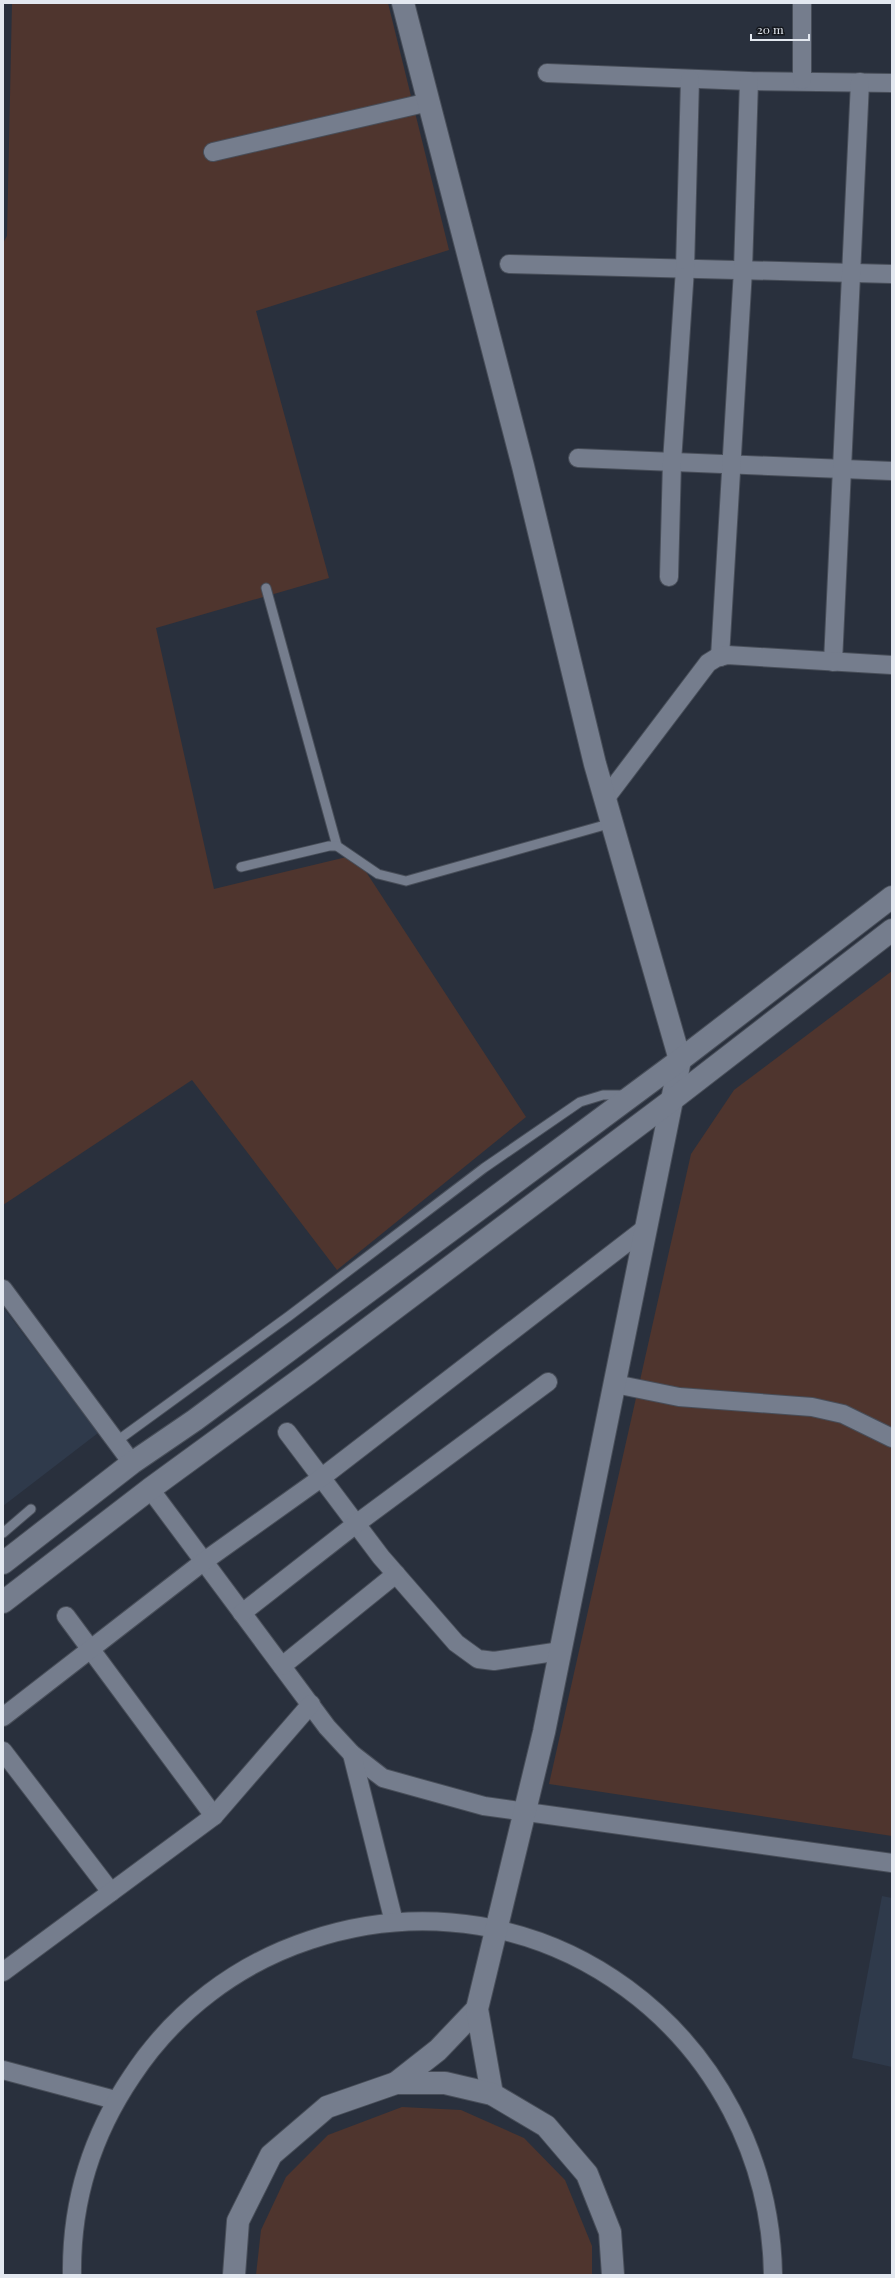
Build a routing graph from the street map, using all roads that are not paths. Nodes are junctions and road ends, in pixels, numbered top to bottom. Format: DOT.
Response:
graph roads {
  1 [pos="404,3"];
  2 [pos="802,3"];
  3 [pos="547,73"];
  4 [pos="690,79"];
  5 [pos="802,80"];
  6 [pos="749,81"];
  7 [pos="860,82"];
  8 [pos="892,83"];
  9 [pos="429,102"];
  10 [pos="214,152"];
  11 [pos="509,264"];
  12 [pos="685,269"];
  13 [pos="743,270"];
  14 [pos="850,273"];
  15 [pos="892,274"];
  16 [pos="578,458"];
  17 [pos="672,462"];
  18 [pos="732,464"];
  19 [pos="841,469"];
  20 [pos="892,471"];
  21 [pos="669,577"];
  22 [pos="266,588"];
  23 [pos="720,657"];
  24 [pos="833,662"];
  25 [pos="892,665"];
  26 [pos="605,799"];
  27 [pos="612,823"];
  28 [pos="337,846"];
  29 [pos="241,867"];
  30 [pos="892,897"];
  31 [pos="892,930"];
  32 [pos="680,1060"];
  33 [pos="634,1095"];
  34 [pos="672,1100"];
  35 [pos="647,1226"];
  36 [pos="3,1289"];
  37 [pos="548,1382"];
  38 [pos="615,1384"];
  39 [pos="287,1432"];
  40 [pos="892,1438"];
  41 [pos="117,1441"];
  42 [pos="132,1463"];
  43 [pos="321,1478"];
  44 [pos="150,1489"];
  45 [pos="31,1509"];
  46 [pos="356,1524"];
  47 [pos="3,1533"];
  48 [pos="203,1562"];
  49 [pos="3,1563"];
  50 [pos="396,1574"];
  51 [pos="3,1602"];
  52 [pos="242,1613"];
  53 [pos="66,1616"];
  54 [pos="90,1648"];
  55 [pos="561,1651"];
  56 [pos="282,1666"];
  57 [pos="311,1704"];
  58 [pos="3,1716"];
  59 [pos="3,1751"];
  60 [pos="352,1754"];
  61 [pos="524,1811"];
  62 [pos="214,1816"];
  63 [pos="892,1863"];
  64 [pos="111,1892"];
  65 [pos="394,1922"];
  66 [pos="496,1929"];
  67 [pos="4,1969"];
  68 [pos="477,2009"];
  69 [pos="3,2070"];
  70 [pos="396,2083"];
  71 [pos="492,2094"];
  72 [pos="115,2100"];
  73 [pos="72,2275"];
  74 [pos="234,2275"];
  75 [pos="613,2275"];
  76 [pos="773,2275"];
  1 -- 9 [label="main road"];
  2 -- 5 [label="street"];
  3 -- 4 [label="street"];
  4 -- 6 [label="street"];
  4 -- 12 [label="street"];
  5 -- 6 [label="street"];
  5 -- 7 [label="street"];
  6 -- 13 [label="street"];
  7 -- 8 [label="street"];
  7 -- 14 [label="street"];
  9 -- 10 [label="street"];
  9 -- 26 [label="main road"];
  11 -- 12 [label="street"];
  12 -- 13 [label="street"];
  12 -- 17 [label="street"];
  13 -- 14 [label="street"];
  13 -- 18 [label="street"];
  14 -- 15 [label="street"];
  14 -- 19 [label="street"];
  16 -- 17 [label="street"];
  17 -- 18 [label="street"];
  17 -- 21 [label="street"];
  18 -- 19 [label="street"];
  18 -- 23 [label="street"];
  19 -- 20 [label="street"];
  19 -- 24 [label="street"];
  22 -- 28 [label="lane"];
  23 -- 24 [label="street"];
  23 -- 26 [label="street"];
  24 -- 25 [label="street"];
  26 -- 27 [label="main road"];
  27 -- 28 [label="lane"];
  27 -- 32 [label="main road"];
  28 -- 29 [label="lane"];
  30 -- 32 [label="main road"];
  31 -- 34 [label="main road"];
  32 -- 33 [label="main road"];
  32 -- 34 [label="main road"];
  33 -- 41 [label="lane"];
  33 -- 42 [label="main road"];
  34 -- 35 [label="main road"];
  34 -- 44 [label="main road"];
  35 -- 38 [label="main road"];
  35 -- 43 [label="street"];
  36 -- 41 [label="street"];
  37 -- 46 [label="street"];
  38 -- 40 [label="street"];
  38 -- 55 [label="main road"];
  39 -- 43 [label="street"];
  41 -- 42 [label="street"];
  42 -- 49 [label="main road"];
  43 -- 46 [label="street"];
  43 -- 48 [label="street"];
  44 -- 48 [label="street"];
  44 -- 51 [label="main road"];
  45 -- 47 [label="lane"];
  46 -- 50 [label="street"];
  46 -- 52 [label="street"];
  48 -- 52 [label="street"];
  48 -- 54 [label="street"];
  50 -- 55 [label="street"];
  50 -- 56 [label="street"];
  52 -- 56 [label="street"];
  53 -- 54 [label="street"];
  54 -- 58 [label="street"];
  54 -- 62 [label="street"];
  55 -- 61 [label="main road"];
  56 -- 57 [label="street"];
  57 -- 60 [label="street"];
  57 -- 62 [label="street"];
  59 -- 64 [label="street"];
  60 -- 61 [label="street"];
  60 -- 65 [label="street"];
  61 -- 63 [label="street"];
  61 -- 66 [label="main road"];
  62 -- 64 [label="street"];
  64 -- 67 [label="street"];
  65 -- 66 [label="street"];
  65 -- 72 [label="street"];
  66 -- 68 [label="main road"];
  66 -- 76 [label="street"];
  68 -- 70 [label="main road"];
  68 -- 71 [label="main road"];
  69 -- 72 [label="street"];
  70 -- 71 [label="main road"];
  70 -- 74 [label="main road"];
  71 -- 75 [label="main road"];
  72 -- 73 [label="street"];
}
